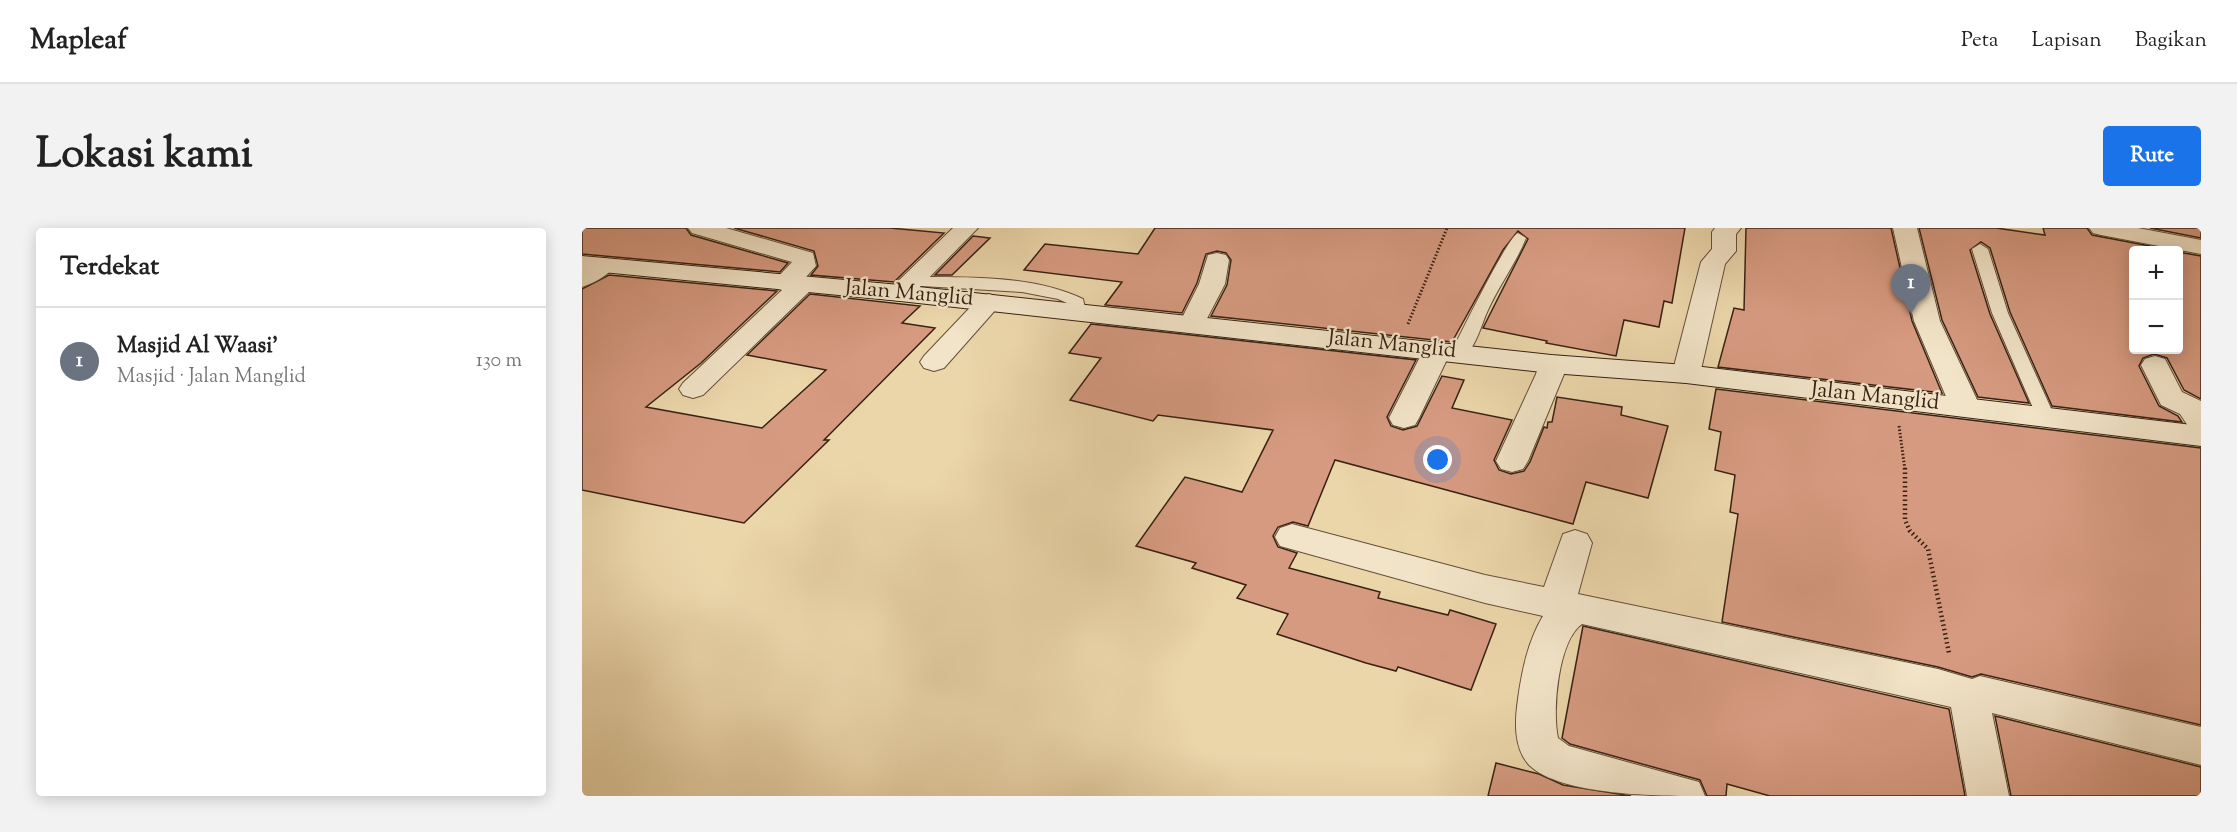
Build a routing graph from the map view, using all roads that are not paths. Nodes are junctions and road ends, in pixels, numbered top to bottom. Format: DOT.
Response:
graph roads {
  1 [pos="700,228"];
  2 [pos="966,228"];
  3 [pos="1729,228"];
  4 [pos="1905,228"];
  5 [pos="2101,228"];
  6 [pos="1518,238"];
  7 [pos="2201,247"];
  8 [pos="1696,249"];
  9 [pos="1980,249"];
  10 [pos="1217,260"];
  11 [pos="590,269"];
  12 [pos="794,284"];
  13 [pos="905,287"];
  14 [pos="989,302"];
  15 [pos="1078,312"];
  16 [pos="1192,324"];
  17 [pos="1448,352"];
  18 [pos="934,362"];
  19 [pos="1551,364"];
  20 [pos="2156,365"];
  21 [pos="1676,373"];
  22 [pos="693,389"];
  23 [pos="1965,406"];
  24 [pos="2045,415"];
  25 [pos="1404,418"];
  26 [pos="2201,422"];
  27 [pos="2201,436"];
  28 [pos="1512,461"];
  29 [pos="1292,537"];
  30 [pos="1575,543"];
  31 [pos="1568,605"];
  32 [pos="1972,696"];
  33 [pos="2201,746"];
  34 [pos="1684,796"];
  35 [pos="1988,796"];
  1 -- 12 [label="street"];
  2 -- 13 [label="street"];
  3 -- 21 [label="street"];
  4 -- 23 [label="street"];
  5 -- 7 [label="street"];
  6 -- 17 [label="lane"];
  8 -- 21 [label="street"];
  9 -- 24 [label="lane"];
  10 -- 16 [label="street"];
  11 -- 12 [label="street, Jalan Manglid"];
  12 -- 13 [label="street, Jalan Manglid"];
  12 -- 22 [label="street"];
  13 -- 14 [label="street, Jalan Manglid"];
  13 -- 15 [label="lane"];
  14 -- 15 [label="street, Jalan Manglid"];
  14 -- 18 [label="street"];
  15 -- 16 [label="street, Jalan Manglid"];
  16 -- 17 [label="street, Jalan Manglid"];
  17 -- 19 [label="street, Jalan Manglid"];
  17 -- 25 [label="street"];
  19 -- 21 [label="street, Jalan Manglid"];
  19 -- 28 [label="street"];
  20 -- 26 [label="street"];
  21 -- 23 [label="street, Jalan Manglid"];
  23 -- 24 [label="street, Jalan Manglid"];
  24 -- 27 [label="street, Jalan Manglid"];
  29 -- 31 [label="street"];
  30 -- 31 [label="street"];
  31 -- 32 [label="street"];
  31 -- 34 [label="street"];
  32 -- 33 [label="street"];
  32 -- 35 [label="street"];
}
